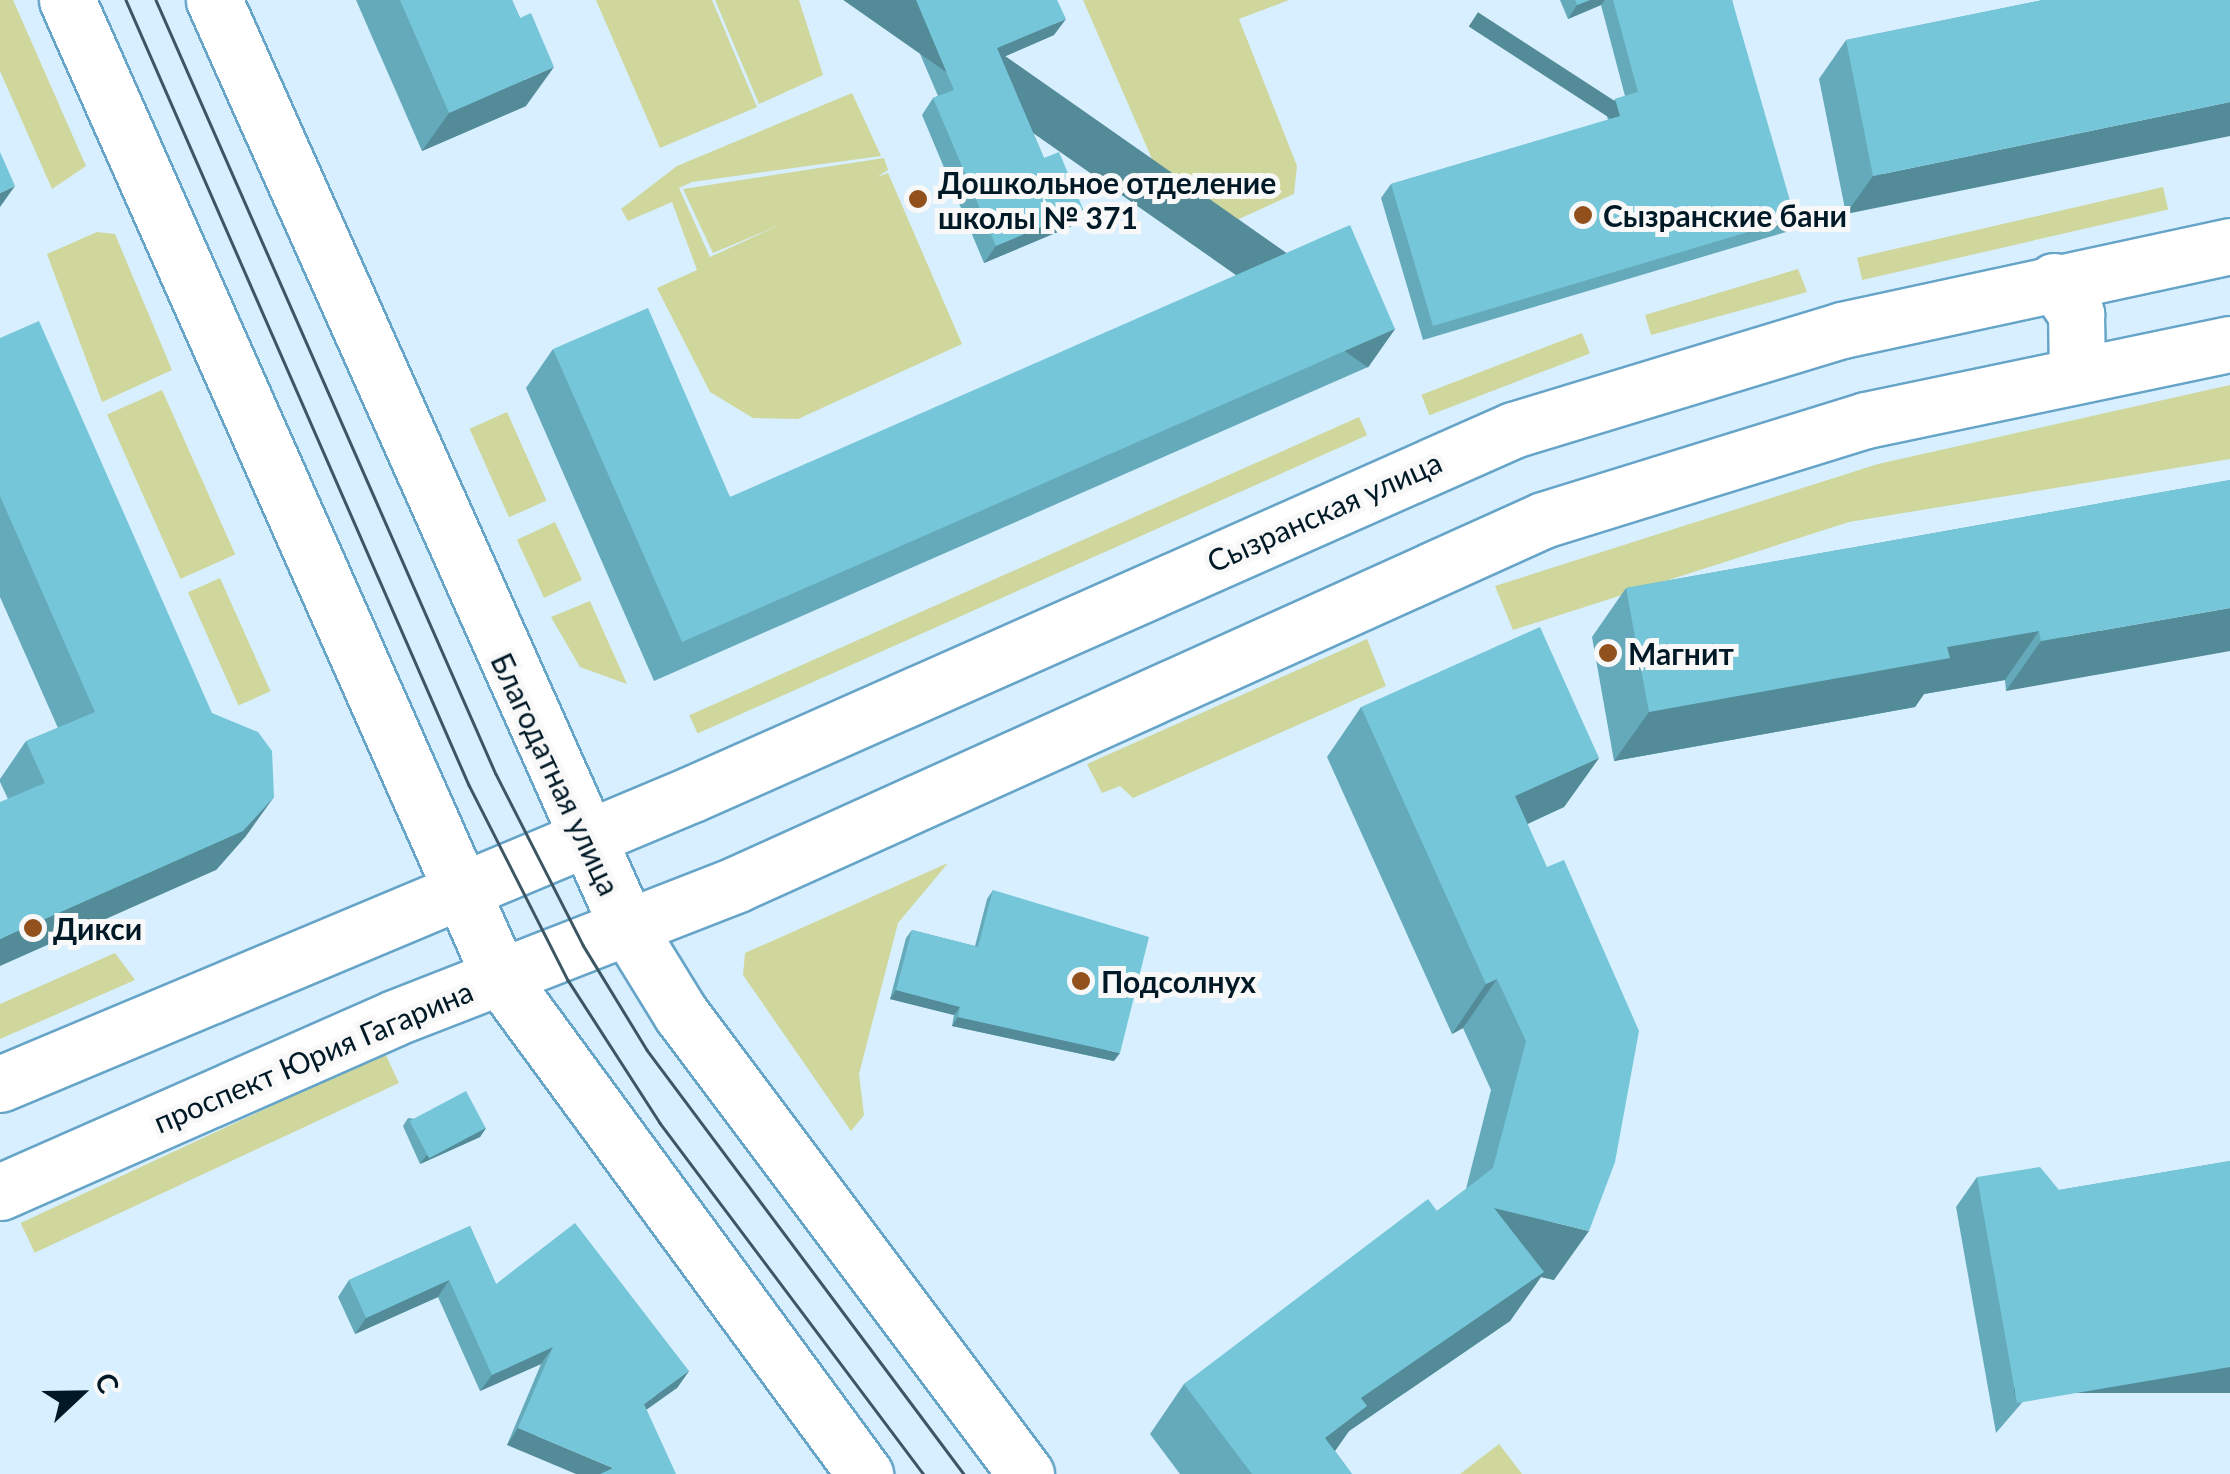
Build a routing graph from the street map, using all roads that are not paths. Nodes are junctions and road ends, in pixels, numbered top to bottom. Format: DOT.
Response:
graph roads {
  1 [pos="67,0"];
  2 [pos="214,0"];
  3 [pos="2230,246"];
  4 [pos="2054,281"];
  5 [pos="2230,344"];
  6 [pos="2077,374"];
  7 [pos="580,836"];
  8 [pos="456,887"];
  9 [pos="628,928"];
  10 [pos="500,977"];
  11 [pos="0,1084"];
  12 [pos="0,1192"];
  13 [pos="864,1474"];
  14 [pos="1026,1474"];
  1 -- 8 [label="main road"];
  2 -- 7 [label="main road, Благодатная улица"];
  3 -- 4 [label="main road, Сызранская улица"];
  4 -- 6 [label="main road"];
  4 -- 7 [label="main road, Сызранская улица"];
  5 -- 6 [label="main road"];
  6 -- 9 [label="main road"];
  7 -- 8 [label="main road, Сызранская улица"];
  7 -- 9 [label="main road, Благодатная улица"];
  8 -- 10 [label="main road"];
  8 -- 11 [label="main road"];
  9 -- 10 [label="main road, проспект Юрия Гагарина"];
  9 -- 14 [label="main road, Благодатная улица"];
  10 -- 12 [label="main road, проспект Юрия Гагарина"];
  10 -- 13 [label="main road"];
}
